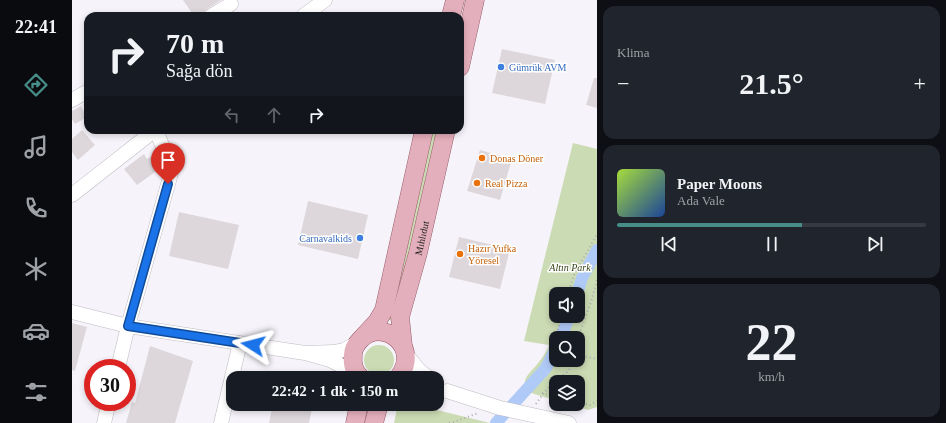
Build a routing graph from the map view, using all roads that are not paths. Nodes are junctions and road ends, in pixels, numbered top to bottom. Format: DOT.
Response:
graph roads {
  1 [pos="325,0"];
  2 [pos="455,0"];
  3 [pos="475,0"];
  4 [pos="230,4"];
  5 [pos="217,12"];
  6 [pos="308,12"];
  7 [pos="452,12"];
  8 [pos="464,49"];
  9 [pos="84,93"];
  10 [pos="72,100"];
  11 [pos="150,134"];
  12 [pos="157,134"];
  13 [pos="423,134"];
  14 [pos="445,134"];
  15 [pos="72,195"];
  16 [pos="72,312"];
  17 [pos="128,326"];
  18 [pos="360,340"];
  19 [pos="240,343"];
  20 [pos="405,350"];
  21 [pos="305,353"];
  22 [pos="120,359"];
  23 [pos="350,371"];
  24 [pos="356,371"];
  25 [pos="402,371"];
  26 [pos="420,371"];
  27 [pos="444,388"];
  28 [pos="107,411"];
  29 [pos="358,411"];
  30 [pos="377,411"];
  31 [pos="104,423"];
  32 [pos="221,423"];
  33 [pos="355,423"];
  34 [pos="374,423"];
  35 [pos="569,423"];
  1 -- 6 [label="street"];
  2 -- 7 [label="main road"];
  3 -- 8 [label="main road"];
  4 -- 5 [label="street"];
  9 -- 10 [label="street"];
  11 -- 15 [label="street"];
  12 -- 17 [label="street"];
  13 -- 18 [label="main road, Mıhlıdut"];
  14 -- 20 [label="main road, Mıhlıdut"];
  16 -- 17 [label="street"];
  17 -- 19 [label="street"];
  17 -- 22 [label="street"];
  18 -- 20 [label="main road"];
  18 -- 21 [label="street"];
  18 -- 24 [label="main road"];
  19 -- 21 [label="street"];
  19 -- 32 [label="street"];
  20 -- 25 [label="main road, Mıhlıdut"];
  20 -- 26 [label="street"];
  21 -- 23 [label="street"];
  27 -- 35 [label="street"];
  28 -- 31 [label="street"];
  29 -- 33 [label="main road"];
  30 -- 34 [label="main road"];
}
